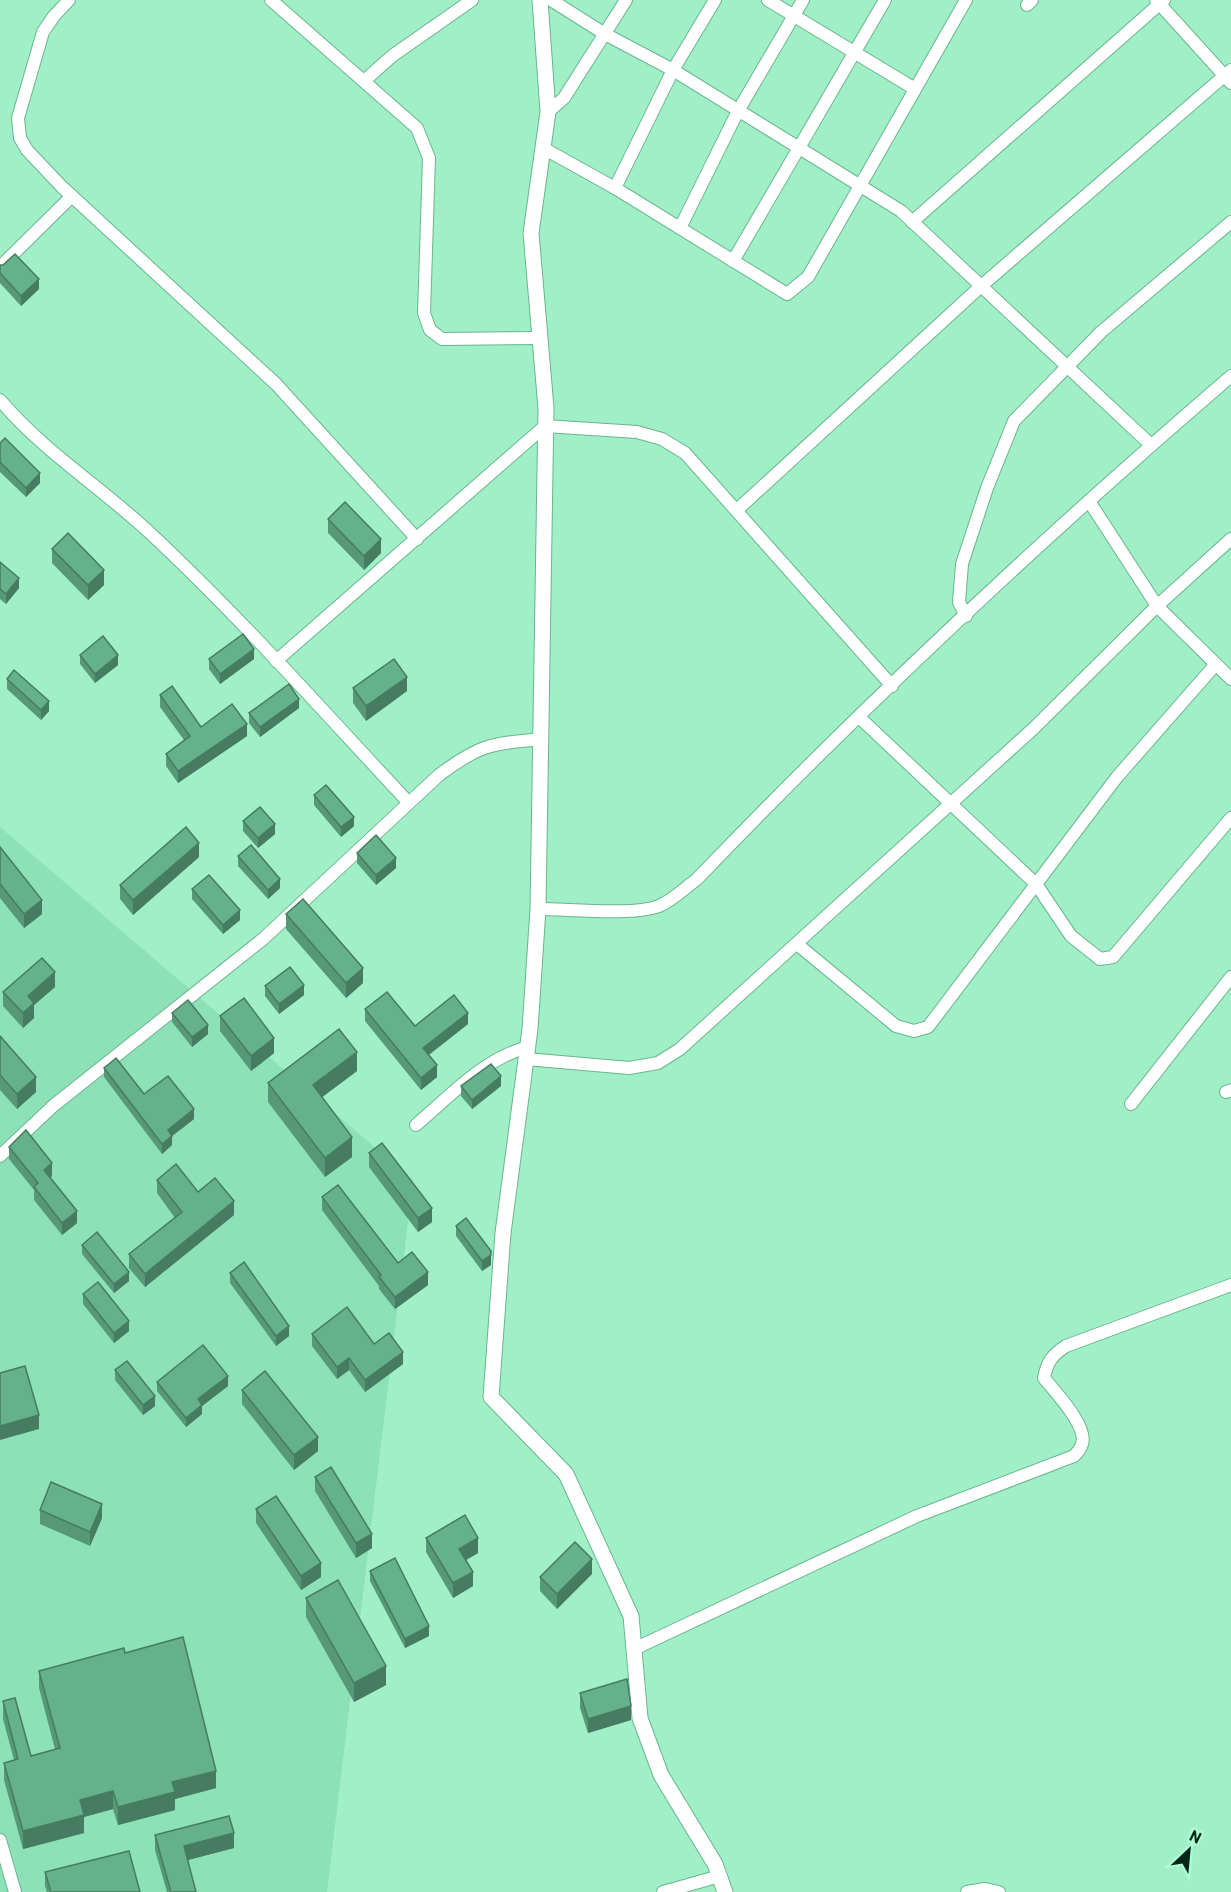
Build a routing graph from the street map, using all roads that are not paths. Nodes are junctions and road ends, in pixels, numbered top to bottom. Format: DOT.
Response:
graph roads {
  1 [pos="69,0"];
  2 [pos="271,0"];
  3 [pos="472,0"];
  4 [pos="540,0"];
  5 [pos="551,0"];
  6 [pos="626,0"];
  7 [pos="715,0"];
  8 [pos="768,0"];
  9 [pos="803,0"];
  10 [pos="885,0"];
  11 [pos="966,0"];
  12 [pos="1159,1"];
  13 [pos="794,16"];
  14 [pos="605,34"];
  15 [pos="854,52"];
  16 [pos="673,70"];
  17 [pos="1229,76"];
  18 [pos="364,81"];
  19 [pos="915,89"];
  20 [pos="738,111"];
  21 [pos="548,112"];
  22 [pos="543,148"];
  23 [pos="799,148"];
  24 [pos="860,186"];
  25 [pos="615,188"];
  26 [pos="72,196"];
  27 [pos="912,222"];
  28 [pos="1231,222"];
  29 [pos="680,228"];
  30 [pos="733,261"];
  31 [pos="0,267"];
  32 [pos="980,287"];
  33 [pos="540,338"];
  34 [pos="1067,367"];
  35 [pos="1231,376"];
  36 [pos="0,400"];
  37 [pos="545,426"];
  38 [pos="1151,445"];
  39 [pos="1089,501"];
  40 [pos="737,510"];
  41 [pos="417,538"];
  42 [pos="1231,540"];
  43 [pos="1157,606"];
  44 [pos="966,616"];
  45 [pos="276,661"];
  46 [pos="1216,664"];
  47 [pos="1231,679"];
  48 [pos="892,686"];
  49 [pos="860,718"];
  50 [pos="541,739"];
  51 [pos="409,803"];
  52 [pos="952,803"];
  53 [pos="1231,818"];
  54 [pos="1036,884"];
  55 [pos="538,909"];
  56 [pos="797,944"];
  57 [pos="1231,977"];
  58 [pos="527,1053"];
  59 [pos="1131,1104"];
  60 [pos="416,1125"];
  61 [pos="0,1156"];
  62 [pos="1231,1285"];
  63 [pos="634,1649"];
  64 [pos="0,1840"];
  65 [pos="720,1876"];
  66 [pos="15,1892"];
  67 [pos="663,1892"];
  68 [pos="725,1892"];
  69 [pos="968,1892"];
  70 [pos="999,1892"];
  1 -- 26 [label="street"];
  2 -- 18 [label="street"];
  3 -- 18 [label="street"];
  4 -- 21 [label="street"];
  5 -- 14 [label="street"];
  6 -- 14 [label="street"];
  7 -- 16 [label="street"];
  8 -- 13 [label="street"];
  9 -- 13 [label="street"];
  10 -- 15 [label="street"];
  11 -- 19 [label="street"];
  12 -- 17 [label="street"];
  12 -- 27 [label="street"];
  13 -- 15 [label="street"];
  13 -- 20 [label="street"];
  14 -- 16 [label="street"];
  14 -- 21 [label="street"];
  15 -- 19 [label="street"];
  15 -- 23 [label="street"];
  16 -- 20 [label="street"];
  16 -- 25 [label="street"];
  17 -- 32 [label="street"];
  18 -- 33 [label="street"];
  19 -- 24 [label="street"];
  20 -- 23 [label="street"];
  20 -- 29 [label="street"];
  21 -- 22 [label="street"];
  22 -- 25 [label="street"];
  22 -- 33 [label="street"];
  23 -- 24 [label="street"];
  23 -- 30 [label="street"];
  24 -- 27 [label="street"];
  24 -- 30 [label="street"];
  25 -- 29 [label="street"];
  26 -- 31 [label="street"];
  26 -- 41 [label="street"];
  27 -- 32 [label="street"];
  28 -- 34 [label="street"];
  29 -- 30 [label="street"];
  32 -- 34 [label="street"];
  32 -- 40 [label="street"];
  33 -- 37 [label="street"];
  34 -- 38 [label="street"];
  34 -- 44 [label="street"];
  35 -- 38 [label="street"];
  36 -- 45 [label="street"];
  37 -- 40 [label="street"];
  37 -- 41 [label="street"];
  37 -- 50 [label="street"];
  38 -- 39 [label="street"];
  39 -- 43 [label="street"];
  39 -- 44 [label="street"];
  40 -- 48 [label="street"];
  41 -- 45 [label="street"];
  42 -- 43 [label="street"];
  43 -- 46 [label="street"];
  43 -- 52 [label="street"];
  44 -- 48 [label="street"];
  45 -- 51 [label="street"];
  46 -- 47 [label="street"];
  46 -- 54 [label="street"];
  48 -- 49 [label="street"];
  49 -- 52 [label="street"];
  49 -- 55 [label="street"];
  50 -- 51 [label="street"];
  50 -- 55 [label="street"];
  51 -- 61 [label="street"];
  52 -- 54 [label="street"];
  52 -- 56 [label="street"];
  53 -- 54 [label="street"];
  54 -- 56 [label="street"];
  55 -- 58 [label="street"];
  56 -- 58 [label="street"];
  57 -- 59 [label="street"];
  58 -- 60 [label="street"];
  58 -- 63 [label="street"];
  62 -- 63 [label="street"];
  63 -- 65 [label="street"];
  64 -- 66 [label="street"];
  65 -- 67 [label="street"];
  65 -- 68 [label="street"];
  69 -- 70 [label="street"];
}
